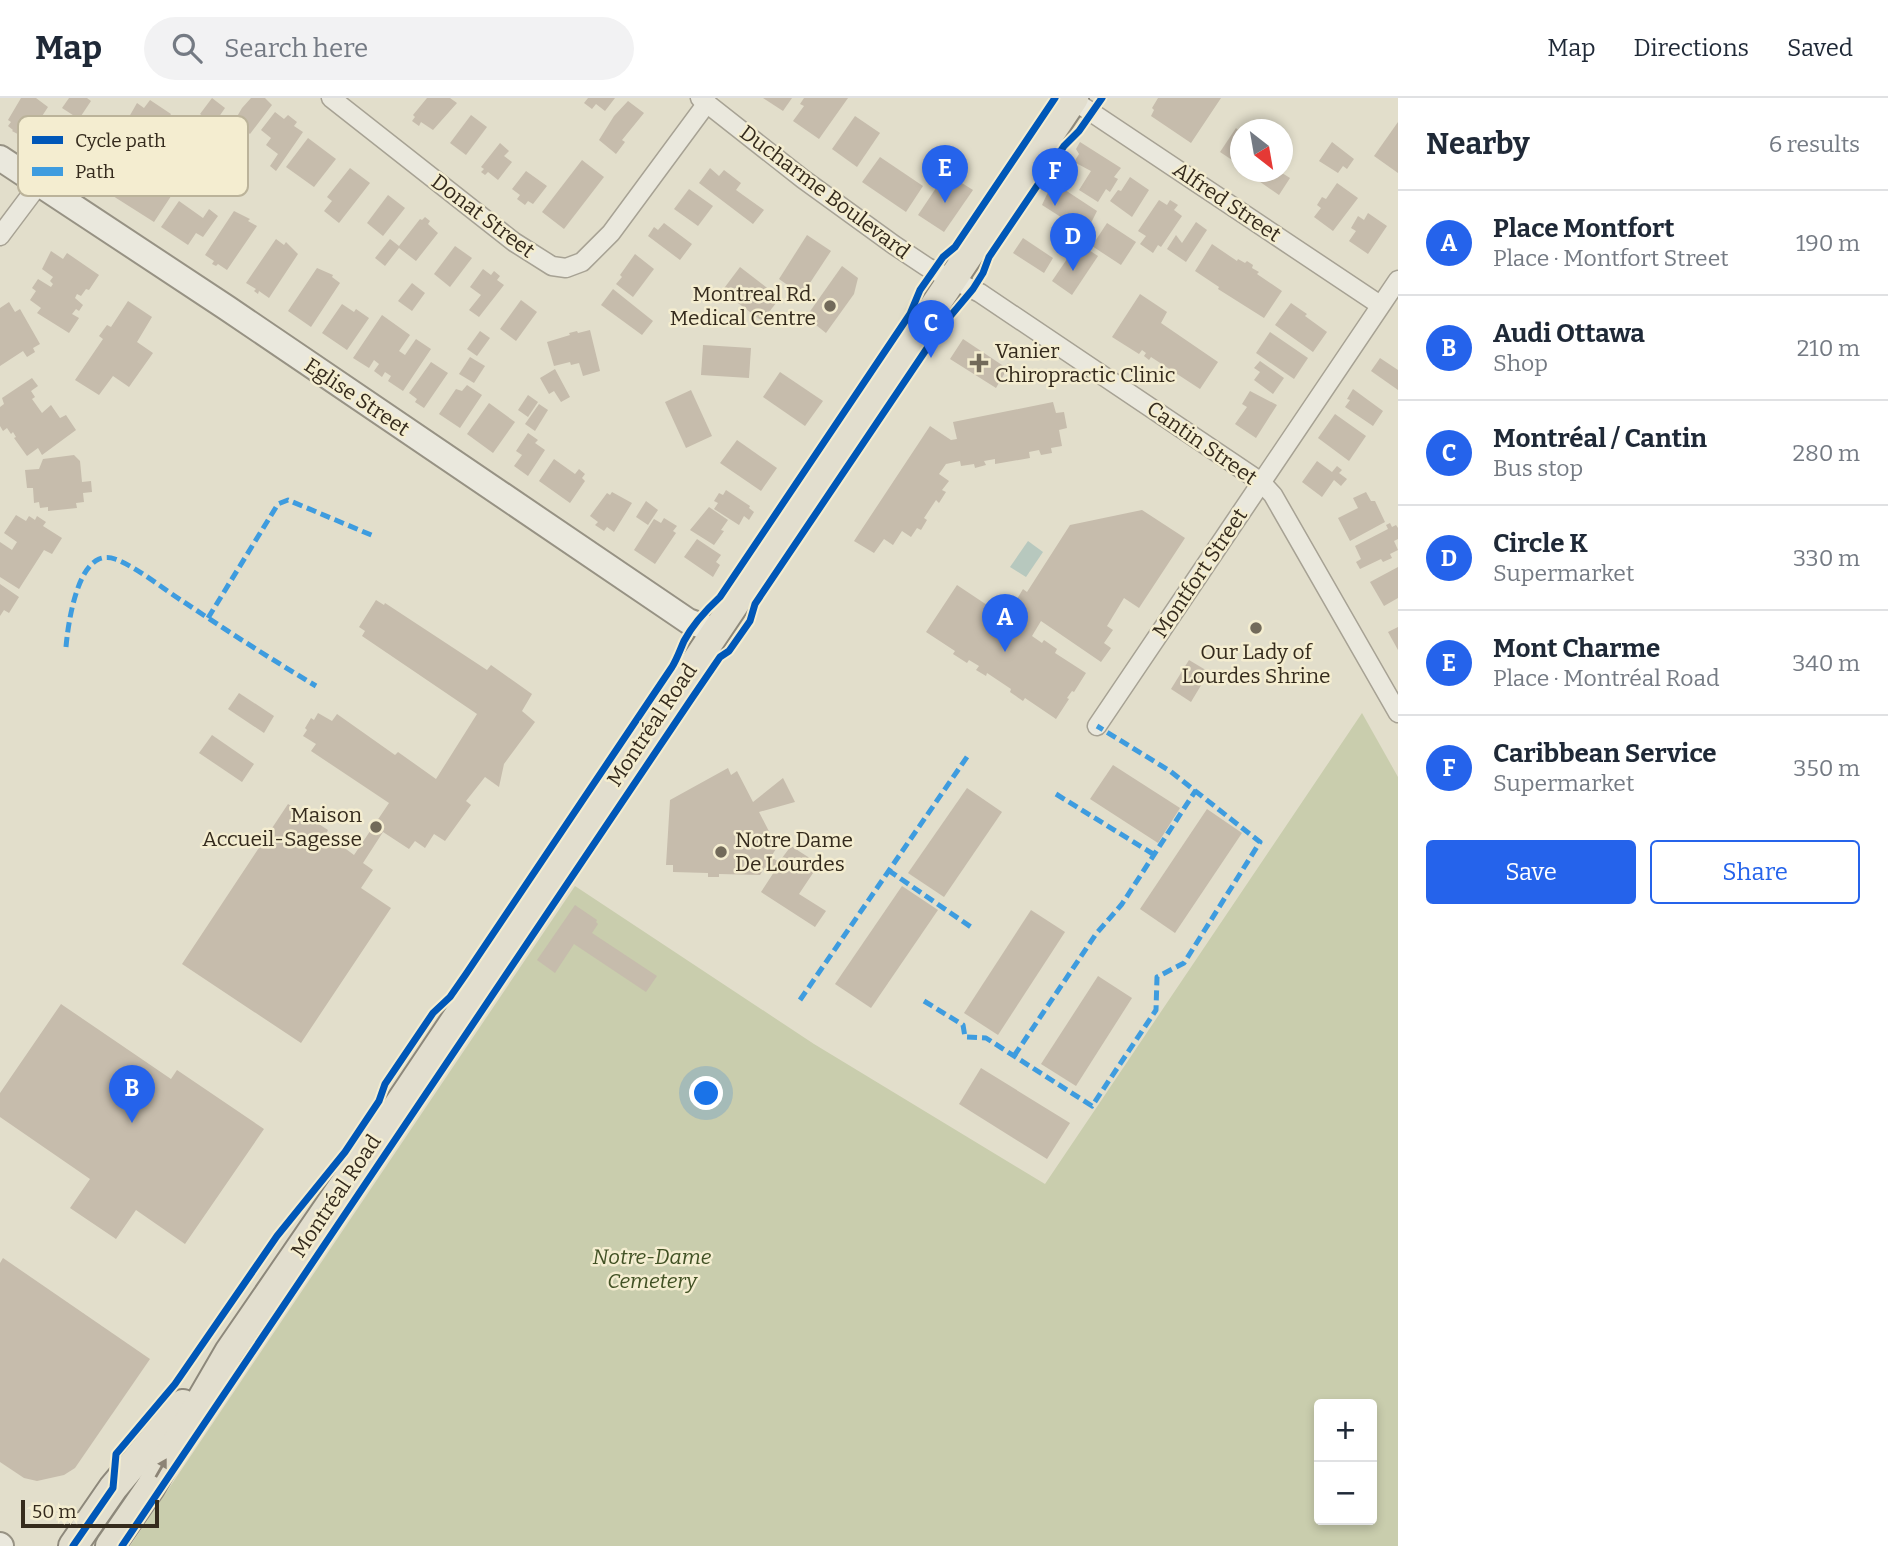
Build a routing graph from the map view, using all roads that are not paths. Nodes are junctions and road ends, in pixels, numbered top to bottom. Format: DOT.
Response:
graph roads {
  1 [pos="331,98"];
  2 [pos="1073,99"];
  3 [pos="703,101"];
  4 [pos="0,158"];
  5 [pos="18,170"];
  6 [pos="30,196"];
  7 [pos="57,196"];
  8 [pos="0,236"];
  9 [pos="954,280"];
  10 [pos="1398,280"];
  11 [pos="1380,305"];
  12 [pos="1261,482"];
  13 [pos="716,631"];
  14 [pos="1398,713"];
  15 [pos="1097,726"];
  16 [pos="229,1352"];
  17 [pos="73,1546"];
  18 [pos="110,1546"];
  1 -- 3 [label="street, Donat Street"];
  2 -- 9 [label="main road, Montréal Road"];
  2 -- 11 [label="street, Alfred Street"];
  3 -- 9 [label="street, Ducharme Boulevard"];
  4 -- 5 [label="street, Eglise Street"];
  6 -- 8 [label="street"];
  7 -- 13 [label="street, Eglise Street"];
  9 -- 12 [label="street, Cantin Street"];
  9 -- 13 [label="main road, Montréal Road"];
  10 -- 11 [label="street, Montfort Street"];
  11 -- 12 [label="street, Montfort Street"];
  12 -- 14 [label="street, Cantin Street"];
  12 -- 15 [label="street, Montfort Street"];
  13 -- 16 [label="main road, Montréal Road"];
  16 -- 17 [label="main road, Montréal Road"];
  18 -- 16 [label="main road, Montréal Road, one-way"];
}
